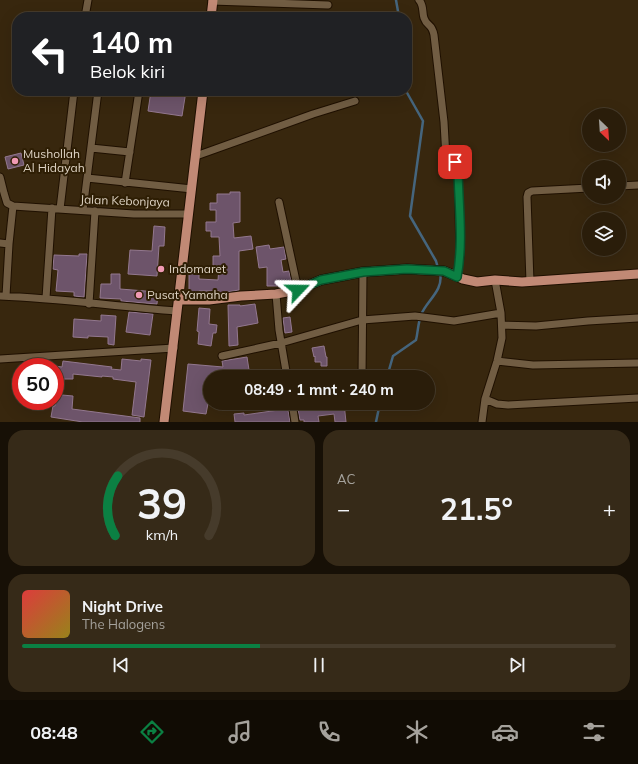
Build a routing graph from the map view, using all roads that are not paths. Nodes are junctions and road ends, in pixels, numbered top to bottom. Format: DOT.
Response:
graph roads {
  1 [pos="88,0"];
  2 [pos="419,0"];
  3 [pos="212,1"];
  4 [pos="328,4"];
  5 [pos="86,12"];
  6 [pos="211,12"];
  7 [pos="73,96"];
  8 [pos="97,96"];
  9 [pos="138,96"];
  10 [pos="202,96"];
  11 [pos="355,101"];
  12 [pos="91,148"];
  13 [pos="130,152"];
  14 [pos="196,156"];
  15 [pos="0,177"];
  16 [pos="87,178"];
  17 [pos="125,183"];
  18 [pos="638,185"];
  19 [pos="626,186"];
  20 [pos="582,188"];
  21 [pos="192,189"];
  22 [pos="280,202"];
  23 [pos="7,204"];
  24 [pos="52,208"];
  25 [pos="60,209"];
  26 [pos="83,210"];
  27 [pos="95,211"];
  28 [pos="189,214"];
  29 [pos="0,243"];
  30 [pos="9,244"];
  31 [pos="363,272"];
  32 [pos="638,274"];
  33 [pos="457,277"];
  34 [pos="495,280"];
  35 [pos="530,282"];
  36 [pos="298,290"];
  37 [pos="276,294"];
  38 [pos="3,296"];
  39 [pos="46,298"];
  40 [pos="179,300"];
  41 [pos="89,304"];
  42 [pos="177,311"];
  43 [pos="501,314"];
  44 [pos="638,318"];
  45 [pos="362,320"];
  46 [pos="503,324"];
  47 [pos="281,344"];
  48 [pos="174,348"];
  49 [pos="222,356"];
  50 [pos="0,359"];
  51 [pos="497,361"];
  52 [pos="638,363"];
  53 [pos="286,370"];
  54 [pos="362,370"];
  55 [pos="638,398"];
  56 [pos="484,399"];
  57 [pos="293,410"];
  58 [pos="164,422"];
  59 [pos="295,422"];
  60 [pos="482,422"];
  1 -- 5 [label="street"];
  2 -- 33 [label="street"];
  3 -- 4 [label="street"];
  3 -- 6 [label="main road"];
  7 -- 25 [label="street"];
  8 -- 12 [label="street"];
  9 -- 13 [label="street"];
  10 -- 14 [label="main road"];
  11 -- 14 [label="street"];
  12 -- 13 [label="street"];
  12 -- 16 [label="street"];
  13 -- 17 [label="street"];
  14 -- 21 [label="main road"];
  15 -- 23 [label="street"];
  16 -- 17 [label="street"];
  16 -- 26 [label="street"];
  17 -- 21 [label="street"];
  18 -- 19 [label="street"];
  20 -- 35 [label="street"];
  21 -- 28 [label="main road"];
  22 -- 36 [label="street"];
  23 -- 24 [label="street, Jalan Kebonjaya"];
  23 -- 30 [label="street"];
  24 -- 25 [label="street, Jalan Kebonjaya"];
  24 -- 39 [label="street"];
  25 -- 26 [label="street, Jalan Kebonjaya"];
  26 -- 27 [label="street, Jalan Kebonjaya"];
  27 -- 28 [label="street, Jalan Kebonjaya"];
  27 -- 41 [label="street"];
  28 -- 40 [label="main road"];
  29 -- 30 [label="street"];
  30 -- 38 [label="street"];
  31 -- 33 [label="main road"];
  31 -- 36 [label="main road"];
  31 -- 45 [label="street"];
  32 -- 35 [label="main road"];
  33 -- 34 [label="main road"];
  34 -- 35 [label="main road"];
  34 -- 43 [label="street"];
  36 -- 37 [label="main road"];
  37 -- 40 [label="main road"];
  37 -- 47 [label="street"];
  38 -- 39 [label="street"];
  39 -- 41 [label="street"];
  40 -- 42 [label="main road"];
  41 -- 42 [label="street"];
  42 -- 48 [label="main road"];
  43 -- 45 [label="street"];
  43 -- 46 [label="street"];
  44 -- 46 [label="street"];
  45 -- 47 [label="street"];
  45 -- 54 [label="street"];
  46 -- 51 [label="street"];
  47 -- 49 [label="street"];
  47 -- 53 [label="street"];
  48 -- 50 [label="street"];
  48 -- 58 [label="main road"];
  51 -- 52 [label="street"];
  51 -- 56 [label="street"];
  55 -- 56 [label="street"];
  56 -- 60 [label="street"];
  57 -- 59 [label="street"];
}
